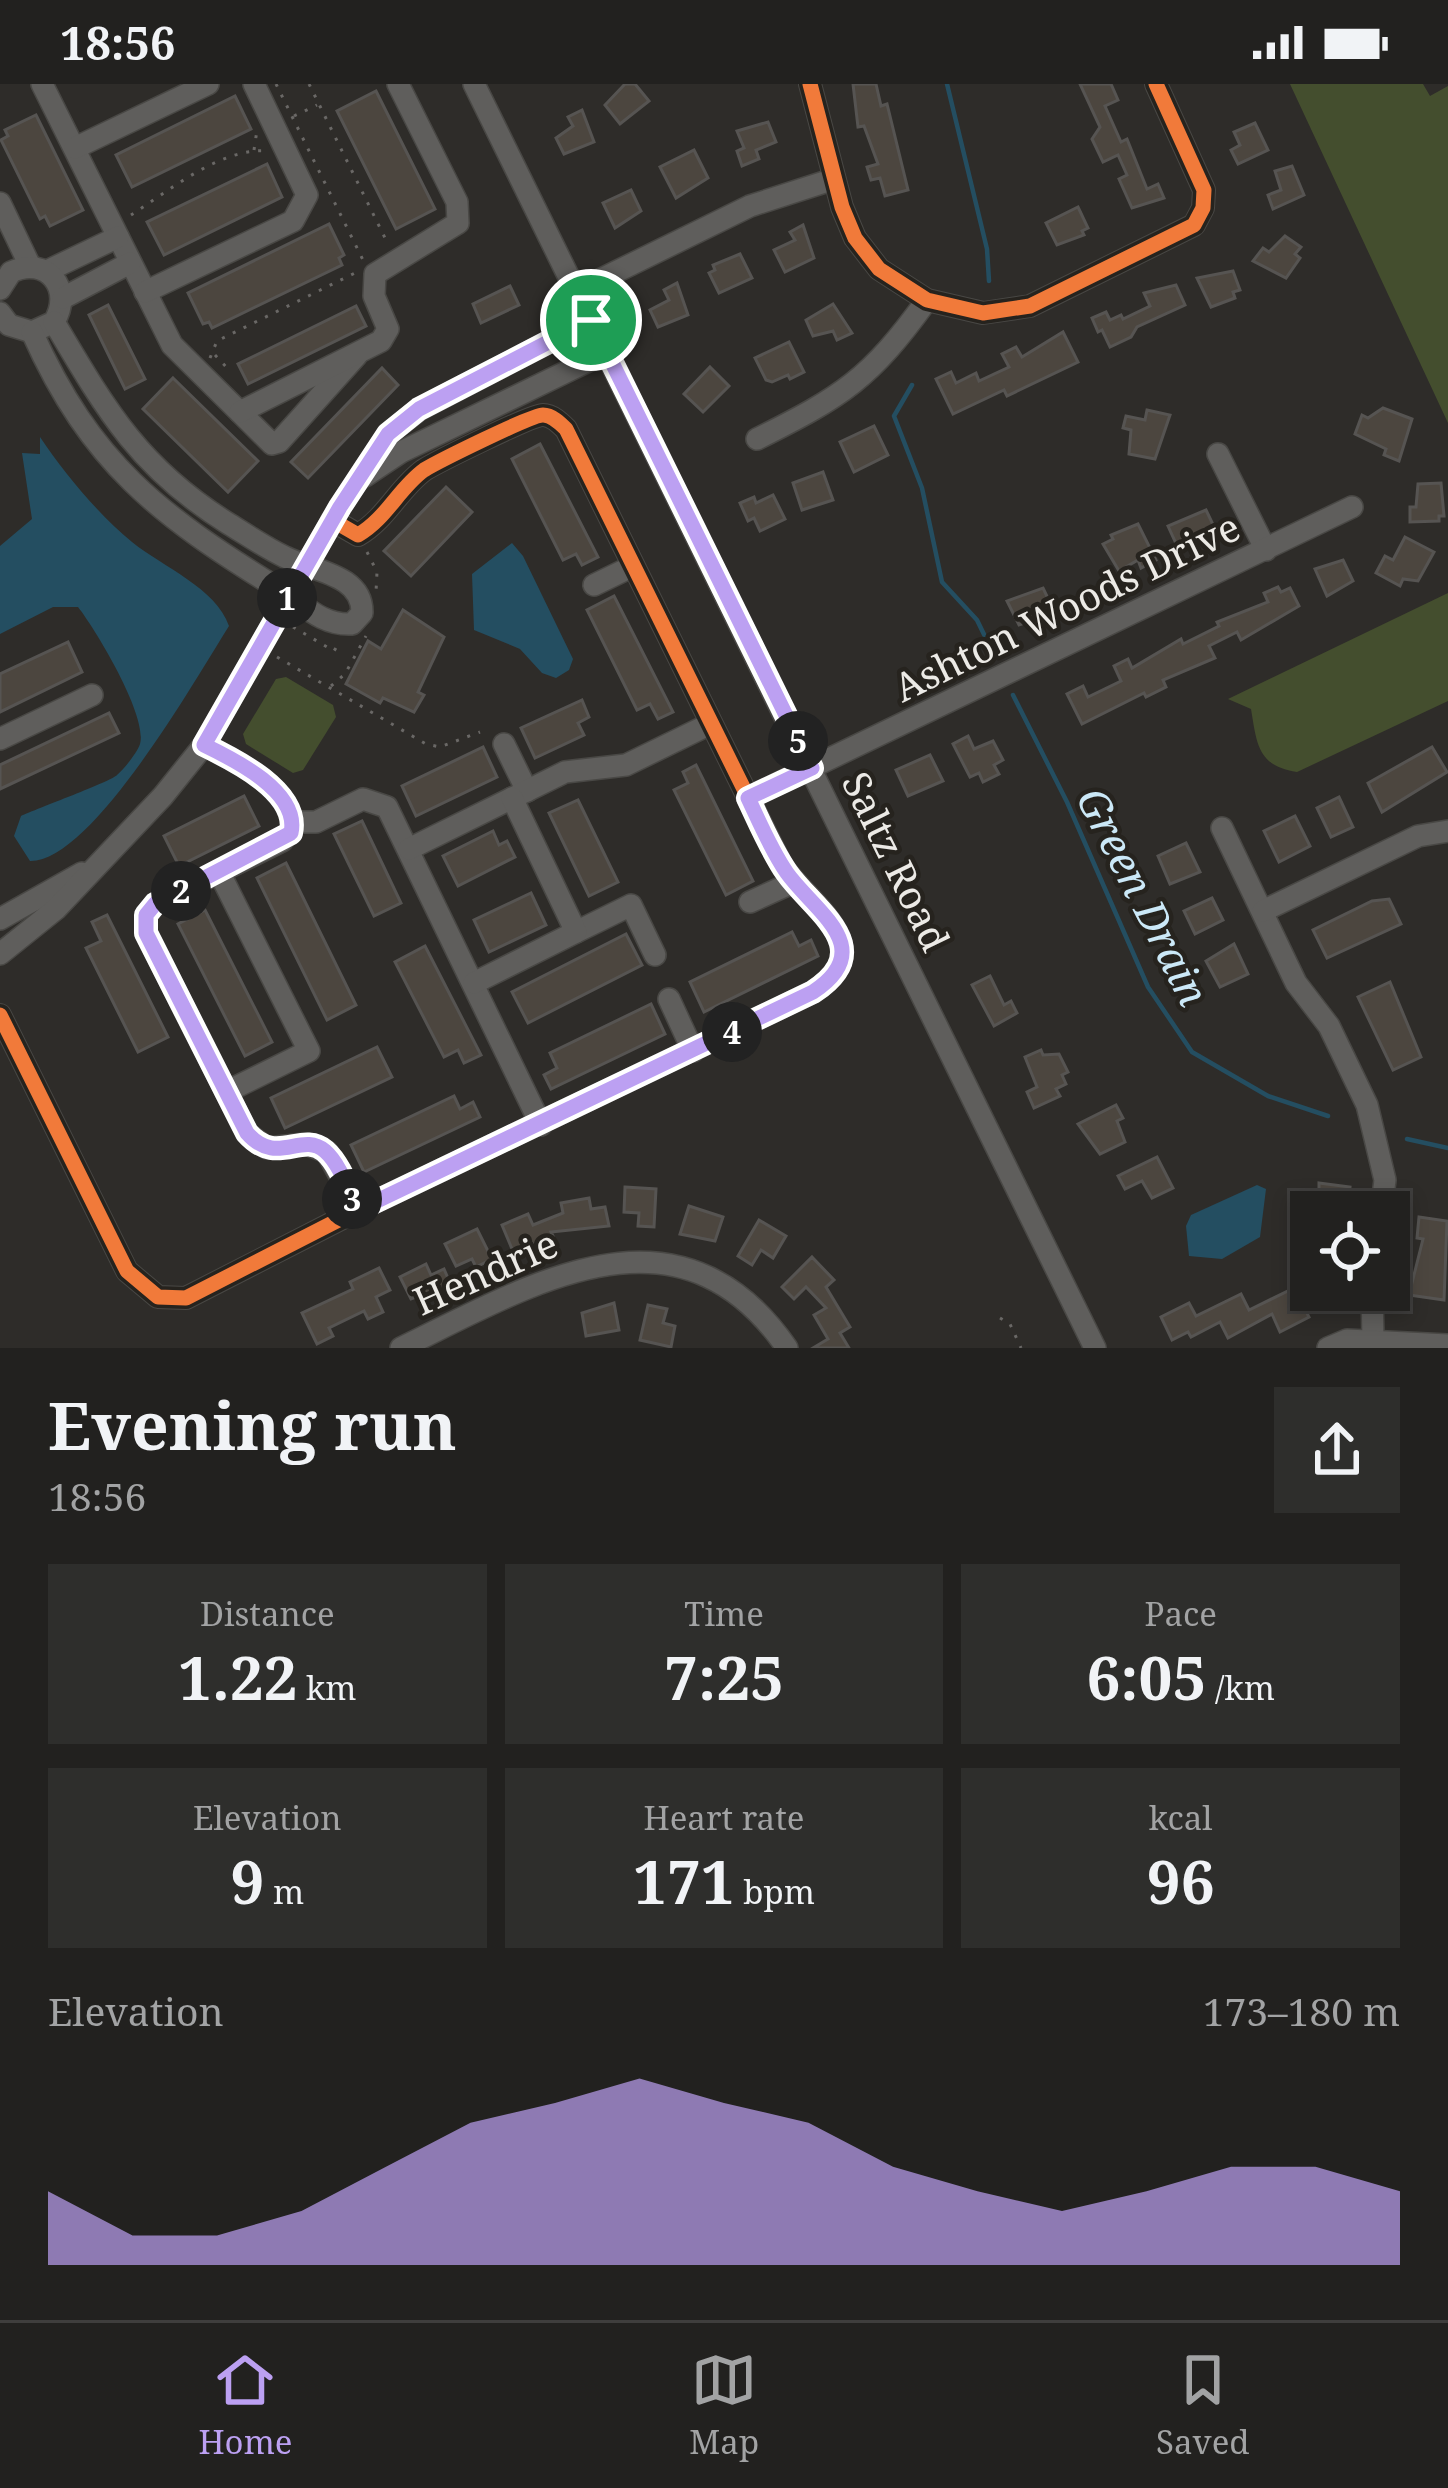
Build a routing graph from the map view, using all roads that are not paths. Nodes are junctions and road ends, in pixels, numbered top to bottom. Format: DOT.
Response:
graph roads {
  1 [pos="42,84"];
  2 [pos="208,84"];
  3 [pos="254,84"];
  4 [pos="398,84"];
  5 [pos="474,84"];
  6 [pos="810,84"];
  7 [pos="1156,84"];
  8 [pos="75,148"];
  9 [pos="834,178"];
  10 [pos="0,203"];
  11 [pos="118,237"];
  12 [pos="130,263"];
  13 [pos="39,268"];
  14 [pos="1,280"];
  15 [pos="577,291"];
  16 [pos="145,292"];
  17 [pos="63,298"];
  18 [pos="927,300"];
  19 [pos="591,320"];
  20 [pos="3,322"];
  21 [pos="54,322"];
  22 [pos="32,332"];
  23 [pos="607,352"];
  24 [pos="357,356"];
  25 [pos="453,392"];
  26 [pos="240,412"];
  27 [pos="466,420"];
  28 [pos="757,439"];
  29 [pos="479,445"];
  30 [pos="1218,454"];
  31 [pos="354,483"];
  32 [pos="1352,507"];
  33 [pos="332,520"];
  34 [pos="1267,550"];
  35 [pos="307,566"];
  36 [pos="633,566"];
  37 [pos="594,585"];
  38 [pos="288,595"];
  39 [pos="92,694"];
  40 [pos="710,724"];
  41 [pos="0,740"];
  42 [pos="505,744"];
  43 [pos="204,745"];
  44 [pos="812,768"];
  45 [pos="520,795"];
  46 [pos="748,798"];
  47 [pos="293,823"];
  48 [pos="1444,826"];
  49 [pos="1222,828"];
  50 [pos="409,849"];
  51 [pos="98,864"];
  52 [pos="219,872"];
  53 [pos="794,882"];
  54 [pos="750,902"];
  55 [pos="1263,911"];
  56 [pos="0,919"];
  57 [pos="576,932"];
  58 [pos="0,954"];
  59 [pos="656,955"];
  60 [pos="473,983"];
  61 [pos="669,1000"];
  62 [pos="0,1015"];
  63 [pos="693,1051"];
  64 [pos="226,1092"];
  65 [pos="542,1125"];
  66 [pos="1384,1191"];
  67 [pos="358,1210"];
  68 [pos="1371,1311"];
  69 [pos="1370,1344"];
  70 [pos="1448,1345"];
  71 [pos="404,1347"];
  72 [pos="787,1348"];
  73 [pos="1095,1348"];
  74 [pos="1328,1348"];
  1 -- 8 [label="street"];
  2 -- 8 [label="street"];
  3 -- 16 [label="street"];
  4 -- 24 [label="street"];
  5 -- 15 [label="street, Saltz Road"];
  6 -- 9 [label="street"];
  7 -- 18 [label="street"];
  8 -- 11 [label="street"];
  9 -- 15 [label="street"];
  9 -- 18 [label="street"];
  10 -- 13 [label="street"];
  11 -- 12 [label="street"];
  11 -- 13 [label="street"];
  12 -- 16 [label="street"];
  12 -- 17 [label="street"];
  13 -- 14 [label="street"];
  13 -- 17 [label="street"];
  15 -- 19 [label="street, Saltz Road"];
  16 -- 26 [label="street"];
  17 -- 21 [label="street"];
  18 -- 28 [label="street"];
  19 -- 23 [label="street, Saltz Road"];
  19 -- 25 [label="street"];
  20 -- 22 [label="street"];
  21 -- 22 [label="street"];
  21 -- 35 [label="street"];
  22 -- 38 [label="street"];
  23 -- 27 [label="street"];
  23 -- 44 [label="street, Saltz Road"];
  24 -- 26 [label="street"];
  24 -- 26 [label="street"];
  25 -- 27 [label="street"];
  25 -- 31 [label="street"];
  27 -- 29 [label="street"];
  27 -- 31 [label="street"];
  29 -- 33 [label="street"];
  29 -- 36 [label="street"];
  30 -- 34 [label="street"];
  31 -- 33 [label="street"];
  32 -- 34 [label="street, Ashton Woods Drive"];
  33 -- 35 [label="street"];
  34 -- 44 [label="street, Ashton Woods Drive"];
  35 -- 38 [label="street"];
  35 -- 38 [label="street"];
  36 -- 37 [label="street"];
  36 -- 40 [label="street"];
  38 -- 43 [label="street"];
  39 -- 41 [label="street"];
  40 -- 45 [label="street"];
  40 -- 46 [label="street"];
  42 -- 45 [label="street"];
  43 -- 47 [label="street"];
  43 -- 51 [label="street"];
  44 -- 46 [label="street, Ashton Woods Drive"];
  44 -- 73 [label="street, Saltz Road"];
  45 -- 50 [label="street"];
  45 -- 57 [label="street"];
  46 -- 53 [label="street"];
  47 -- 50 [label="street"];
  47 -- 52 [label="street"];
  48 -- 55 [label="street"];
  49 -- 55 [label="street"];
  50 -- 60 [label="street"];
  51 -- 56 [label="street"];
  51 -- 58 [label="street"];
  52 -- 64 [label="street"];
  52 -- 64 [label="street"];
  53 -- 54 [label="street"];
  53 -- 63 [label="street"];
  55 -- 66 [label="street"];
  57 -- 59 [label="street"];
  57 -- 60 [label="street"];
  60 -- 65 [label="street"];
  61 -- 63 [label="street"];
  62 -- 67 [label="street"];
  63 -- 65 [label="street"];
  64 -- 67 [label="street"];
  65 -- 67 [label="street"];
  68 -- 69 [label="street"];
  69 -- 70 [label="street"];
  69 -- 74 [label="street"];
  71 -- 72 [label="street, Hendrie"];
}
